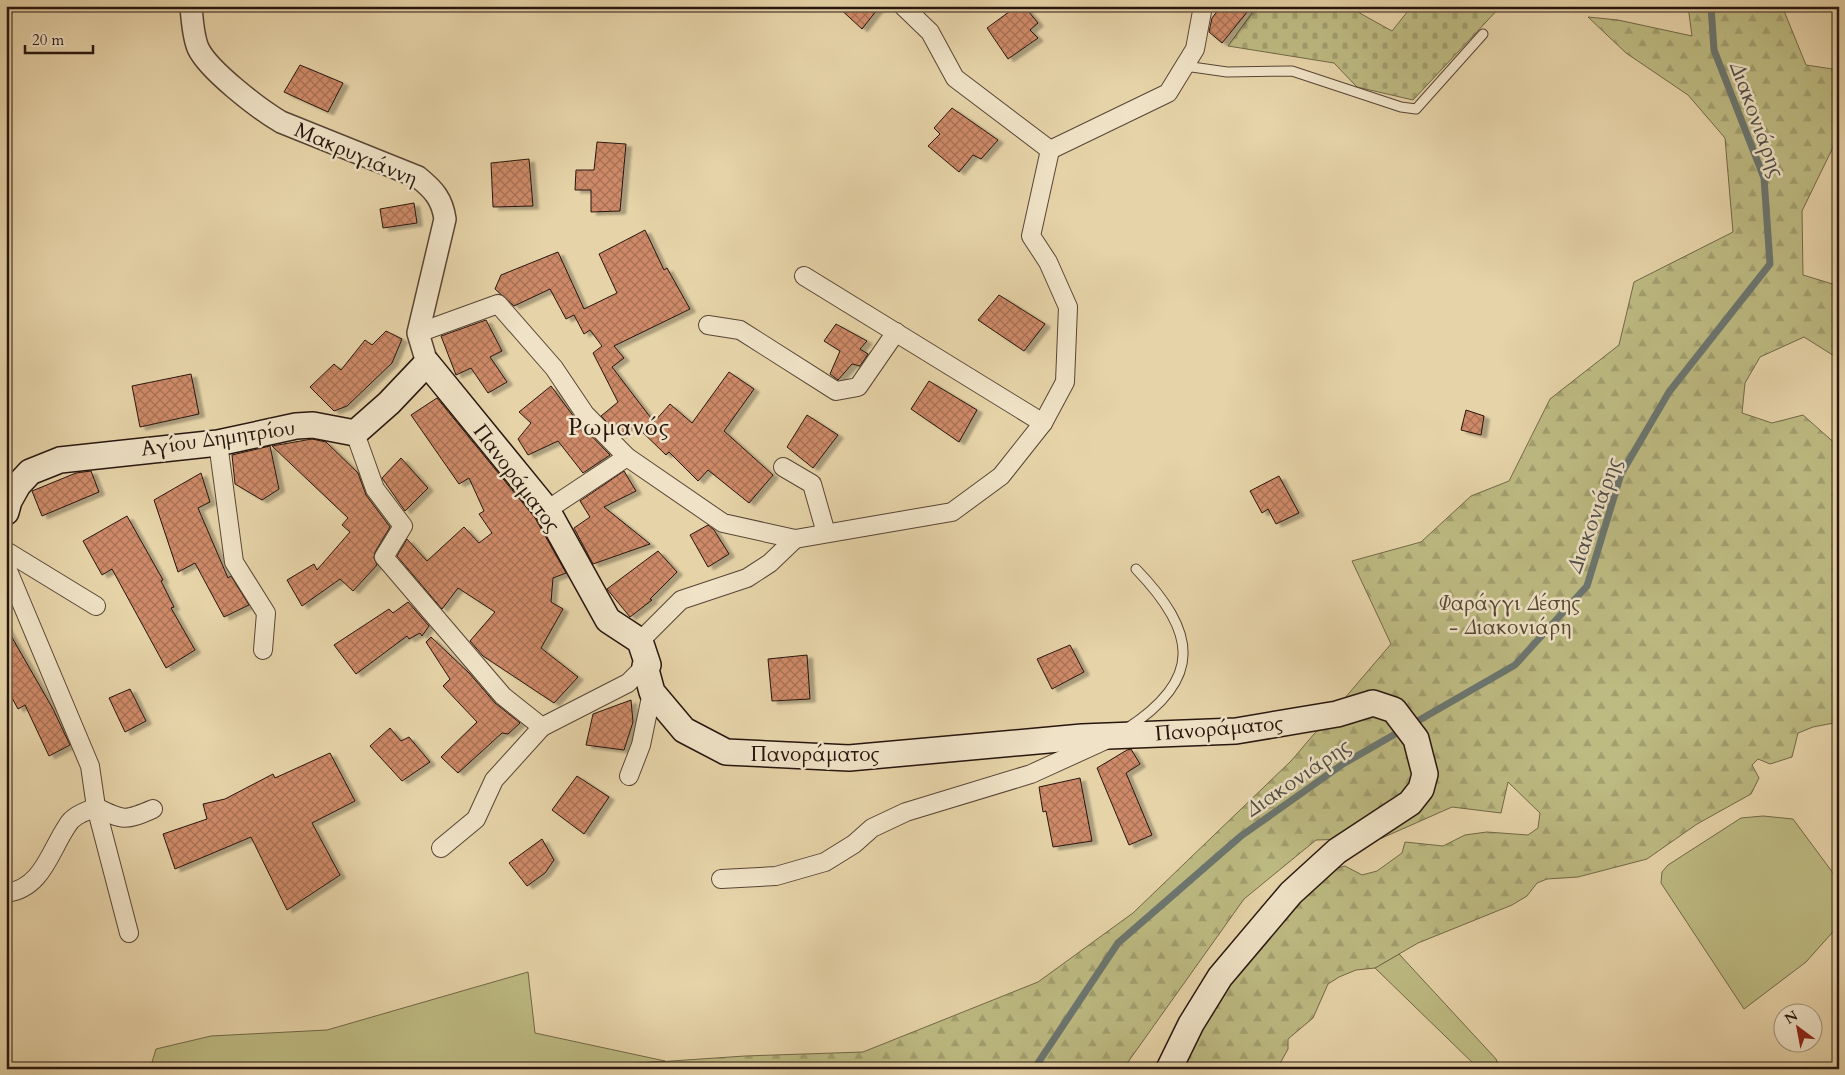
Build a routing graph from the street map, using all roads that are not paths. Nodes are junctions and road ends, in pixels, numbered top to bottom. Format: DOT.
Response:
graph roads {
  1 [pos="191,6"];
  2 [pos="904,6"];
  3 [pos="1202,6"];
  4 [pos="1483,34"];
  5 [pos="1185,66"];
  6 [pos="1050,150"];
  7 [pos="804,276"];
  8 [pos="708,325"];
  9 [pos="896,332"];
  10 [pos="418,333"];
  11 [pos="427,363"];
  12 [pos="1043,423"];
  13 [pos="355,432"];
  14 [pos="218,443"];
  15 [pos="627,457"];
  16 [pos="782,466"];
  17 [pos="547,510"];
  18 [pos="6,512"];
  19 [pos="826,533"];
  20 [pos="795,539"];
  21 [pos="6,552"];
  22 [pos="6,566"];
  23 [pos="1136,569"];
  24 [pos="96,606"];
  25 [pos="640,642"];
  26 [pos="263,650"];
  27 [pos="646,666"];
  28 [pos="652,692"];
  29 [pos="542,727"];
  30 [pos="1115,736"];
  31 [pos="629,776"];
  32 [pos="96,807"];
  33 [pos="153,809"];
  34 [pos="441,848"];
  35 [pos="721,879"];
  36 [pos="6,893"];
  37 [pos="129,933"];
  38 [pos="1169,1069"];
  1 -- 10 [label="street, Μακρυγιάννη"];
  2 -- 6 [label="street"];
  3 -- 5 [label="street"];
  4 -- 5 [label="lane"];
  5 -- 6 [label="street"];
  6 -- 12 [label="street"];
  7 -- 9 [label="street"];
  8 -- 9 [label="street"];
  9 -- 12 [label="street"];
  10 -- 11 [label="street"];
  10 -- 15 [label="street"];
  11 -- 13 [label="main road"];
  11 -- 17 [label="main road, Πανοράματος"];
  12 -- 19 [label="street"];
  13 -- 14 [label="main road, Αγίου Δημητρίου"];
  13 -- 29 [label="street"];
  14 -- 18 [label="main road, Αγίου Δημητρίου"];
  14 -- 26 [label="street"];
  15 -- 17 [label="street"];
  15 -- 20 [label="street"];
  16 -- 19 [label="street"];
  17 -- 25 [label="main road, Πανοράματος"];
  19 -- 20 [label="street"];
  20 -- 25 [label="street"];
  21 -- 24 [label="street"];
  22 -- 32 [label="street"];
  23 -- 30 [label="lane"];
  25 -- 27 [label="main road, Πανοράματος"];
  27 -- 28 [label="main road, Πανοράματος"];
  27 -- 29 [label="street"];
  28 -- 30 [label="main road, Πανοράματος"];
  28 -- 31 [label="street"];
  29 -- 34 [label="street"];
  30 -- 35 [label="street"];
  30 -- 38 [label="main road, Πανοράματος"];
  32 -- 33 [label="street"];
  32 -- 36 [label="street"];
  32 -- 37 [label="street"];
}
